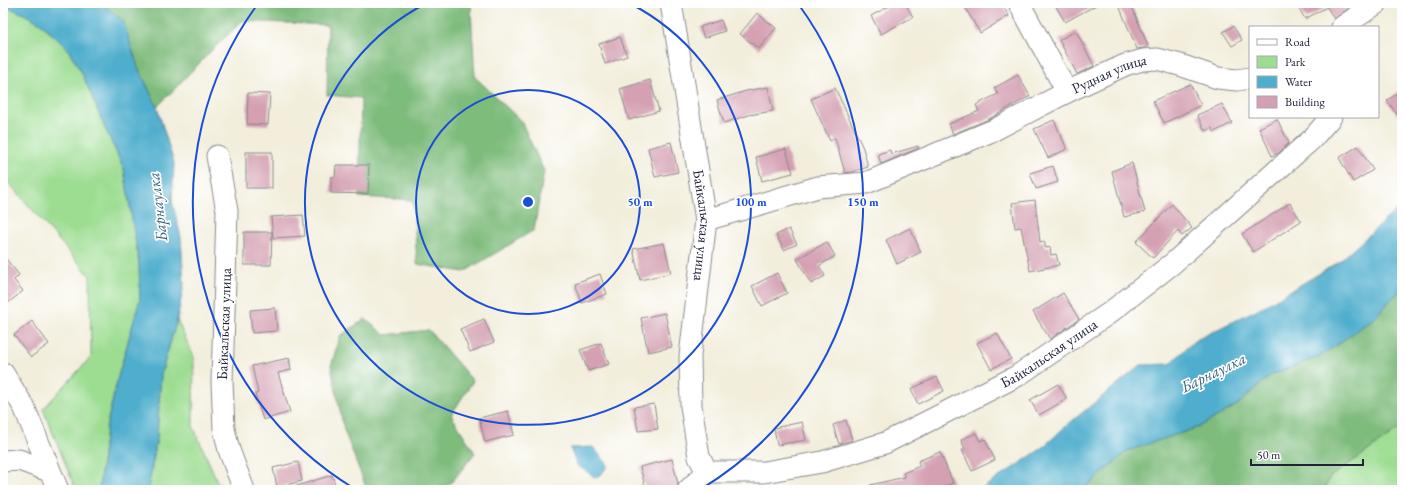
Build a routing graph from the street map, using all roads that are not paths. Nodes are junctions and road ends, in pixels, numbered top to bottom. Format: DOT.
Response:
graph roads {
  1 [pos="671,3"];
  2 [pos="1019,3"];
  3 [pos="1377,3"];
  4 [pos="1343,26"];
  5 [pos="1249,78"];
  6 [pos="1067,92"];
  7 [pos="1330,118"];
  8 [pos="217,156"];
  9 [pos="706,220"];
  10 [pos="3,373"];
  11 [pos="3,461"];
  12 [pos="49,470"];
  13 [pos="707,472"];
  14 [pos="58,490"];
  15 [pos="244,490"];
  16 [pos="688,490"];
  1 -- 9 [label="street, Байкальская улица"];
  2 -- 6 [label="street, Рудная улица"];
  3 -- 4 [label="street"];
  5 -- 6 [label="street, Рудная улица"];
  6 -- 9 [label="street"];
  7 -- 13 [label="street, Байкальская улица"];
  8 -- 15 [label="street, Байкальская улица"];
  9 -- 13 [label="street, Байкальская улица"];
  10 -- 12 [label="street"];
  11 -- 12 [label="street"];
  12 -- 14 [label="street"];
  13 -- 16 [label="street"];
}
